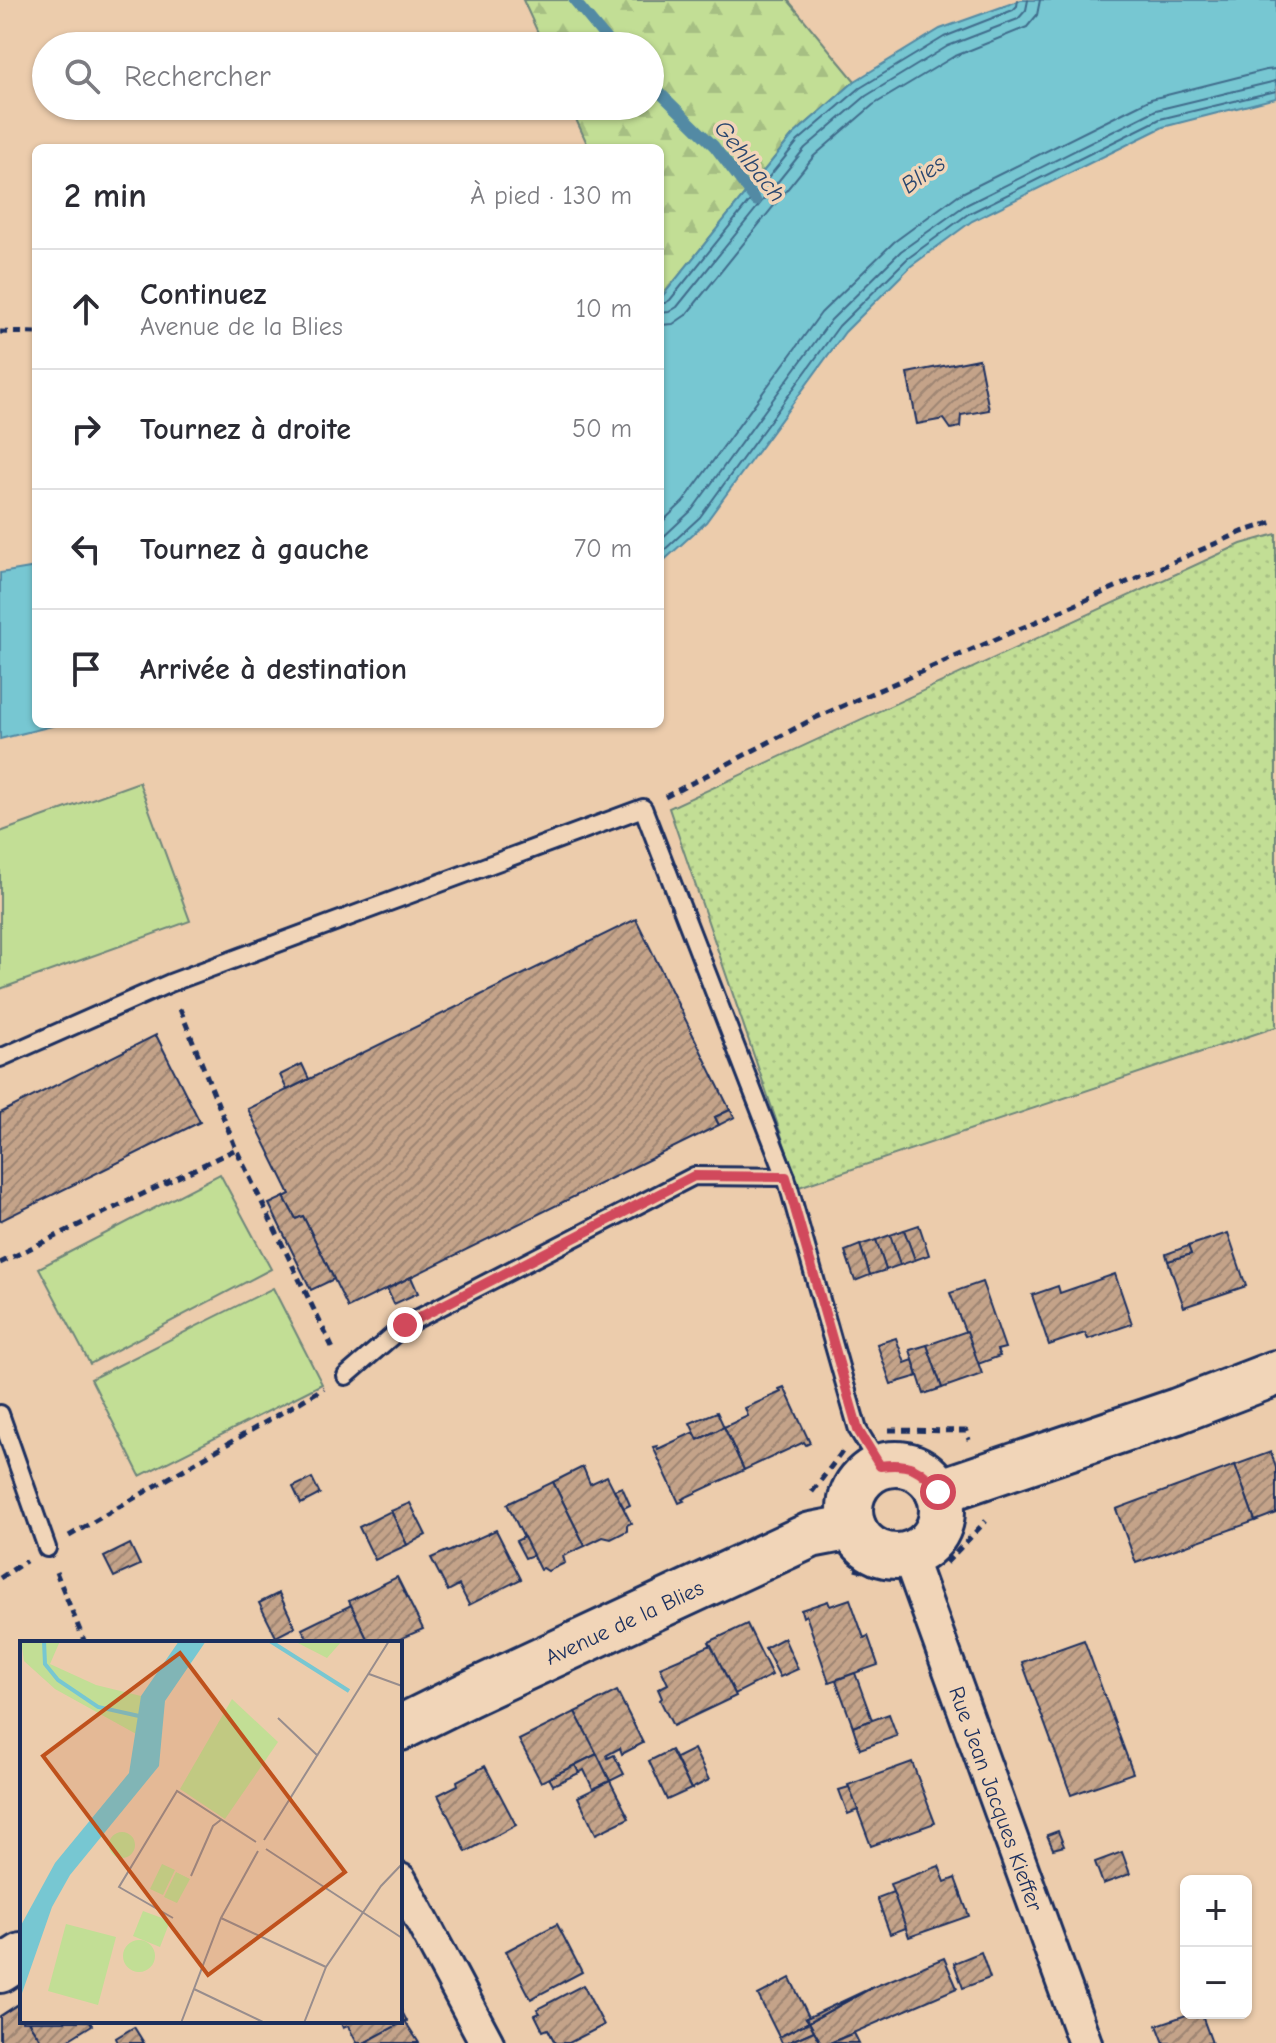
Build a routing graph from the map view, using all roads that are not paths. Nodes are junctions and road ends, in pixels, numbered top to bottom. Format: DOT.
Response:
graph roads {
  1 [pos="0,1058"];
  2 [pos="786,1177"];
  3 [pos="1276,1373"];
  4 [pos="346,1376"];
  5 [pos="0,1414"];
  6 [pos="880,1466"];
  7 [pos="938,1492"];
  8 [pos="851,1547"];
  9 [pos="47,1548"];
  10 [pos="915,1571"];
  11 [pos="402,1727"];
  12 [pos="402,1884"];
  13 [pos="20,1957"];
  14 [pos="0,1970"];
  15 [pos="487,2043"];
  16 [pos="1085,2043"];
  1 -- 2 [label="lane"];
  2 -- 4 [label="lane"];
  2 -- 6 [label="lane"];
  3 -- 7 [label="main road"];
  5 -- 9 [label="lane"];
  6 -- 7 [label="main road"];
  6 -- 8 [label="main road"];
  7 -- 10 [label="main road"];
  8 -- 10 [label="main road"];
  8 -- 11 [label="main road, Avenue de la Blies"];
  10 -- 16 [label="street, Rue Jean Jacques Kieffer"];
  12 -- 15 [label="street"];
  13 -- 14 [label="main road"];
}
